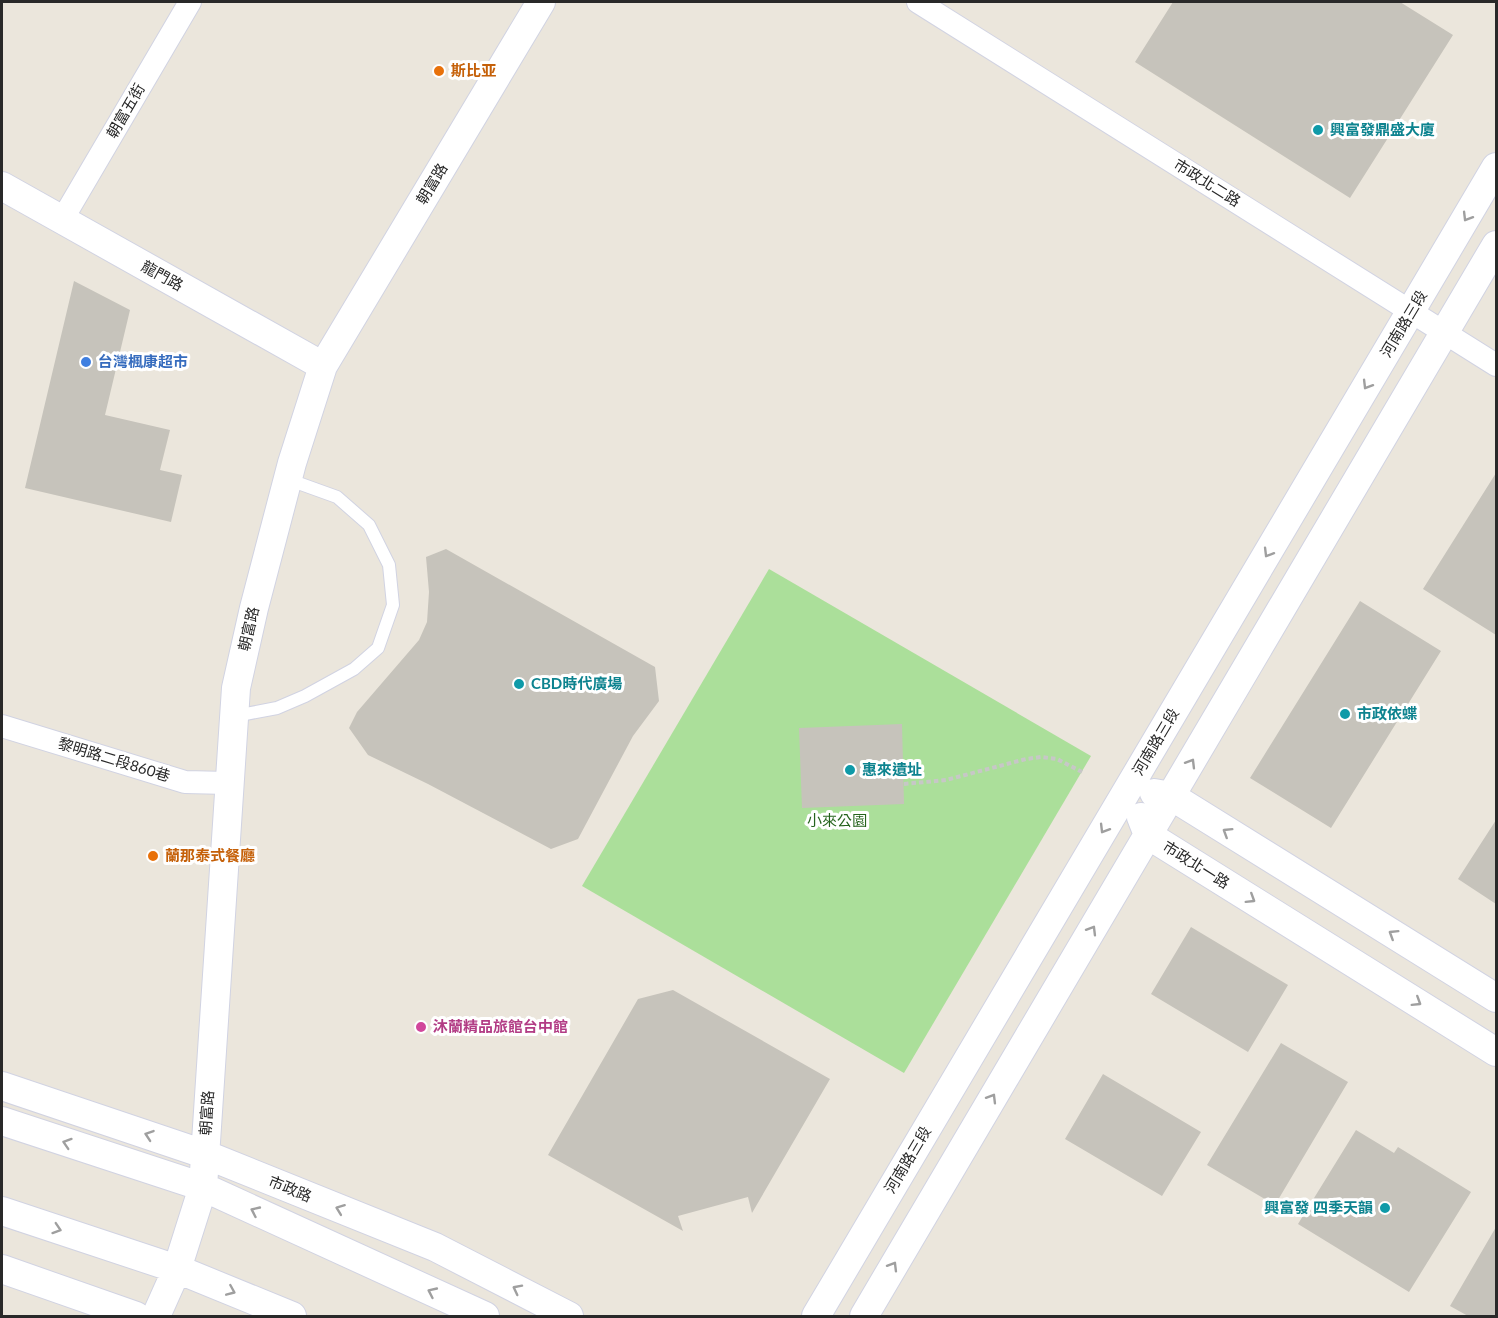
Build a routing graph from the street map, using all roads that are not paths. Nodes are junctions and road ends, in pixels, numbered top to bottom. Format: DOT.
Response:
graph roads {
  1 [pos="190,2"];
  2 [pos="540,2"];
  3 [pos="918,2"];
  4 [pos="1497,167"];
  5 [pos="2,186"];
  6 [pos="62,220"];
  7 [pos="1497,245"];
  8 [pos="1411,311"];
  9 [pos="1445,332"];
  10 [pos="1497,365"];
  11 [pos="323,366"];
  12 [pos="287,478"];
  13 [pos="234,717"];
  14 [pos="2,726"];
  15 [pos="228,783"];
  16 [pos="1129,788"];
  17 [pos="1171,796"];
  18 [pos="1148,835"];
  19 [pos="1497,998"];
  20 [pos="1497,1052"];
  21 [pos="2,1086"];
  22 [pos="2,1121"];
  23 [pos="204,1154"];
  24 [pos="203,1187"];
  25 [pos="2,1211"];
  26 [pos="2,1269"];
  27 [pos="177,1269"];
  28 [pos="88,1307"];
  29 [pos="136,1317"];
  30 [pos="156,1317"];
  31 [pos="292,1317"];
  32 [pos="485,1317"];
  33 [pos="569,1317"];
  34 [pos="816,1317"];
  35 [pos="864,1317"];
  1 -- 6 [label="street, 朝富五街"];
  2 -- 11 [label="street, 朝富路"];
  3 -- 8 [label="street, 市政北二路"];
  4 -- 8 [label="street, 河南路三段, one-way"];
  5 -- 6 [label="street, 龍門路"];
  6 -- 11 [label="street, 龍門路"];
  7 -- 9 [label="street"];
  8 -- 9 [label="street, 市政北二路"];
  8 -- 16 [label="street, 河南路三段, one-way"];
  9 -- 10 [label="street, 市政北二路"];
  17 -- 9 [label="street, one-way"];
  11 -- 12 [label="street, 朝富路"];
  12 -- 13 [label="street, 朝富路"];
  12 -- 13 [label="lane"];
  13 -- 15 [label="street, 朝富路"];
  14 -- 15 [label="street, 黎明路二段860巷"];
  15 -- 23 [label="street, 朝富路"];
  16 -- 17 [label="street"];
  16 -- 18 [label="street, 市政北一路"];
  16 -- 34 [label="street, 河南路三段, one-way"];
  17 -- 18 [label="street"];
  19 -- 17 [label="street, one-way"];
  18 -- 20 [label="street, 市政北一路, one-way"];
  35 -- 18 [label="street, one-way"];
  23 -- 21 [label="street, 市政路, one-way"];
  24 -- 22 [label="street, one-way"];
  23 -- 24 [label="street, 朝富路"];
  33 -- 23 [label="street, 市政路, one-way"];
  24 -- 27 [label="street, 朝富路"];
  32 -- 24 [label="street, one-way"];
  25 -- 27 [label="street, one-way"];
  26 -- 28 [label="street"];
  27 -- 30 [label="street, 朝富路"];
  27 -- 31 [label="street, one-way"];
  28 -- 29 [label="street"];
}
